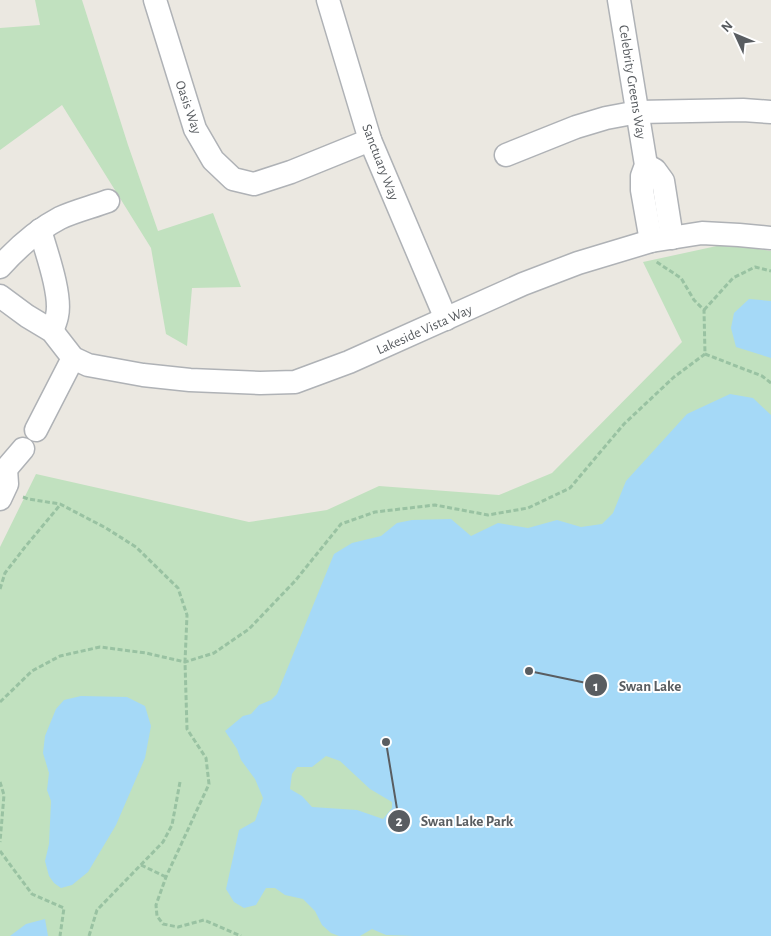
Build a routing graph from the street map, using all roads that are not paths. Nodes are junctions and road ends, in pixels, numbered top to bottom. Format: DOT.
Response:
graph roads {
  1 [pos="155,0"];
  2 [pos="328,0"];
  3 [pos="619,0"];
  4 [pos="769,107"];
  5 [pos="638,112"];
  6 [pos="370,140"];
  7 [pos="506,156"];
  8 [pos="108,201"];
  9 [pos="40,230"];
  10 [pos="771,238"];
  11 [pos="652,242"];
  12 [pos="0,267"];
  13 [pos="0,296"];
  14 [pos="446,319"];
  15 [pos="52,331"];
  16 [pos="73,358"];
  17 [pos="36,430"];
  18 [pos="23,448"];
  19 [pos="3,480"];
  1 -- 6 [label="street, Oasis Way"];
  2 -- 6 [label="street, Sanctuary Way"];
  3 -- 5 [label="street, Celebrity Greens Way"];
  4 -- 5 [label="street"];
  5 -- 7 [label="street"];
  5 -- 11 [label="street, Celebrity Greens Way"];
  6 -- 14 [label="street, Sanctuary Way"];
  8 -- 9 [label="street"];
  9 -- 12 [label="street"];
  9 -- 15 [label="street"];
  10 -- 11 [label="street, Lakeside Vista Way"];
  11 -- 14 [label="street, Lakeside Vista Way"];
  13 -- 15 [label="street"];
  14 -- 16 [label="street, Lakeside Vista Way"];
  15 -- 16 [label="street"];
  16 -- 17 [label="street"];
  18 -- 19 [label="street"];
}
